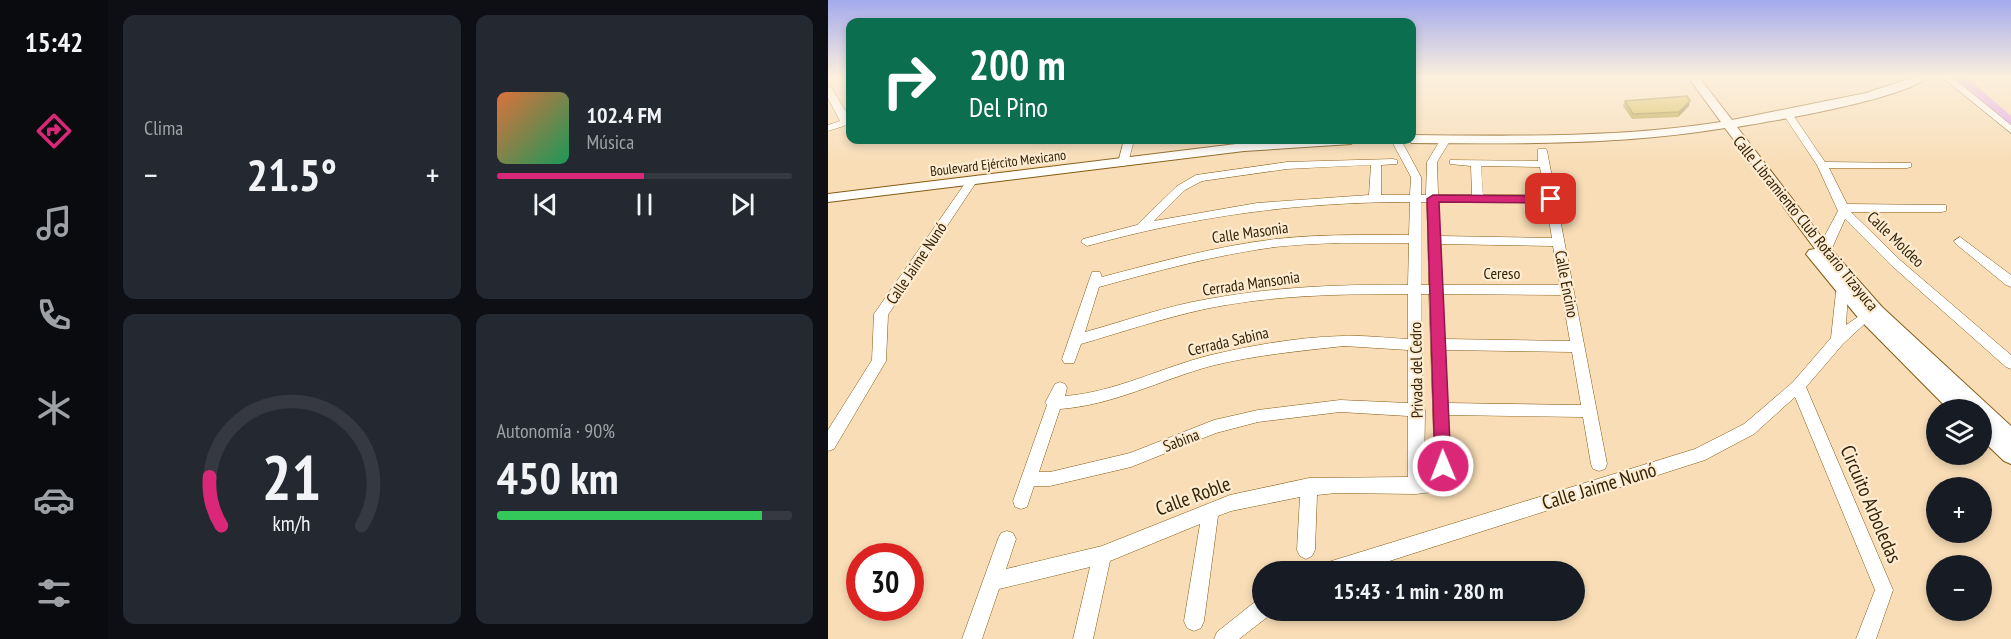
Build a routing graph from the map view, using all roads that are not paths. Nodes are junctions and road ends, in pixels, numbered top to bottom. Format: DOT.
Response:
graph roads {
  1 [pos="1708,107"];
  2 [pos="1712,107"];
  3 [pos="1792,107"];
  4 [pos="1813,107"];
  5 [pos="1983,107"];
  6 [pos="839,109"];
  7 [pos="828,112"];
  8 [pos="1788,114"];
  9 [pos="846,119"];
  10 [pos="1721,122"];
  11 [pos="846,123"];
  12 [pos="828,128"];
  13 [pos="2011,130"];
  14 [pos="1416,132"];
  15 [pos="1416,139"];
  16 [pos="1446,139"];
  17 [pos="1203,144"];
  18 [pos="1290,144"];
  19 [pos="1399,144"];
  20 [pos="1542,151"];
  21 [pos="1125,152"];
  22 [pos="1377,162"];
  23 [pos="1393,162"];
  24 [pos="1410,162"];
  25 [pos="1432,162"];
  26 [pos="1454,162"];
  27 [pos="1476,163"];
  28 [pos="1545,164"];
  29 [pos="1822,165"];
  30 [pos="1907,165"];
  31 [pos="1416,177"];
  32 [pos="1432,177"];
  33 [pos="972,181"];
  34 [pos="828,187"];
  35 [pos="828,198"];
  36 [pos="1375,199"];
  37 [pos="1417,199"];
  38 [pos="1433,199"];
  39 [pos="1478,199"];
  40 [pos="1551,199"];
  41 [pos="1942,208"];
  42 [pos="1844,210"];
  43 [pos="1140,227"];
  44 [pos="1415,239"];
  45 [pos="1433,240"];
  46 [pos="1960,241"];
  47 [pos="1087,242"];
  48 [pos="1559,242"];
  49 [pos="1825,252"];
  50 [pos="2011,282"];
  51 [pos="1435,289"];
  52 [pos="1414,290"];
  53 [pos="1568,290"];
  54 [pos="1842,292"];
  55 [pos="1865,317"];
  56 [pos="1075,340"];
  57 [pos="1838,340"];
  58 [pos="1437,344"];
  59 [pos="1416,345"];
  60 [pos="1578,347"];
  61 [pos="1069,359"];
  62 [pos="2011,363"];
  63 [pos="1798,386"];
  64 [pos="1060,388"];
  65 [pos="1951,399"];
  66 [pos="1969,399"];
  67 [pos="1053,403"];
  68 [pos="1442,409"];
  69 [pos="1417,410"];
  70 [pos="1588,411"];
  71 [pos="1992,425"];
  72 [pos="1992,436"];
  73 [pos="828,444"];
  74 [pos="2010,450"];
  75 [pos="1599,464"];
  76 [pos="1027,479"];
  77 [pos="1310,486"];
  78 [pos="1416,486"];
  79 [pos="1021,501"];
  80 [pos="1210,510"];
  81 [pos="1007,539"];
  82 [pos="1306,550"];
  83 [pos="1102,555"];
  84 [pos="1360,561"];
  85 [pos="992,581"];
  86 [pos="1252,617"];
  87 [pos="1194,621"];
  88 [pos="972,639"];
  89 [pos="1083,639"];
  90 [pos="1224,639"];
  91 [pos="1866,639"];
  1 -- 10 [label="main road, Calle Libramiento Club Rotario Tizayuca"];
  2 -- 10 [label="main road, Calle Libramiento Club Rotario Tizayuca"];
  3 -- 10 [label="main road"];
  4 -- 8 [label="main road"];
  5 -- 13 [label="street"];
  6 -- 7 [label="street"];
  6 -- 9 [label="street"];
  8 -- 10 [label="main road"];
  8 -- 29 [label="street, Calle Moldeo"];
  10 -- 14 [label="main road"];
  10 -- 16 [label="main road"];
  10 -- 49 [label="main road, Calle Libramiento Club Rotario Tizayuca"];
  10 -- 54 [label="main road, Calle Libramiento Club Rotario Tizayuca"];
  11 -- 12 [label="street"];
  15 -- 16 [label="main road"];
  16 -- 25 [label="street"];
  17 -- 21 [label="main road, Boulevard Ejército Mexicano"];
  18 -- 21 [label="main road, Boulevard Ejército Mexicano"];
  19 -- 24 [label="street, Privada del Cedro"];
  20 -- 28 [label="street, Calle Encino"];
  21 -- 33 [label="main road, Boulevard Ejército Mexicano"];
  21 -- 34 [label="main road, Boulevard Ejército Mexicano"];
  22 -- 23 [label="street"];
  22 -- 36 [label="street"];
  22 -- 43 [label="street"];
  24 -- 25 [label="street"];
  24 -- 31 [label="street, Privada del Cedro"];
  25 -- 32 [label="street, Privada del Cedro"];
  26 -- 27 [label="street"];
  27 -- 28 [label="street"];
  27 -- 39 [label="street"];
  28 -- 40 [label="street, Calle Encino"];
  29 -- 30 [label="street"];
  29 -- 42 [label="street, Calle Moldeo"];
  31 -- 32 [label="street"];
  31 -- 37 [label="street, Privada del Cedro"];
  32 -- 38 [label="street, Privada del Cedro"];
  33 -- 35 [label="main road, Boulevard Ejército Mexicano"];
  33 -- 73 [label="street, Calle Jaime Nunó"];
  36 -- 37 [label="street"];
  36 -- 43 [label="street"];
  37 -- 38 [label="street"];
  37 -- 44 [label="street, Privada del Cedro"];
  38 -- 39 [label="street"];
  38 -- 45 [label="street, Privada del Cedro"];
  39 -- 40 [label="street"];
  40 -- 48 [label="street, Calle Encino"];
  41 -- 42 [label="street"];
  42 -- 49 [label="street"];
  42 -- 62 [label="street, Calle Moldeo"];
  43 -- 47 [label="street"];
  44 -- 52 [label="street, Privada del Cedro"];
  44 -- 56 [label="street, Calle Masonia"];
  45 -- 48 [label="street, Cereso"];
  45 -- 51 [label="street, Privada del Cedro"];
  46 -- 50 [label="street"];
  48 -- 53 [label="street, Calle Encino"];
  49 -- 66 [label="main road, Calle Libramiento Club Rotario Tizayuca"];
  51 -- 52 [label="street, Cerrada Mansonia"];
  51 -- 53 [label="street, Cereso"];
  51 -- 58 [label="street, Privada del Cedro"];
  52 -- 56 [label="street, Cerrada Mansonia"];
  52 -- 59 [label="street, Privada del Cedro"];
  53 -- 60 [label="street, Calle Encino"];
  54 -- 55 [label="main road, Calle Libramiento Club Rotario Tizayuca"];
  54 -- 57 [label="street"];
  55 -- 57 [label="street, Calle Jaime Nunó"];
  55 -- 65 [label="main road, Calle Libramiento Club Rotario Tizayuca"];
  56 -- 61 [label="street"];
  57 -- 63 [label="street, Calle Jaime Nunó"];
  58 -- 60 [label="street"];
  58 -- 68 [label="street, Privada del Cedro"];
  59 -- 67 [label="street, Cerrada Sabina"];
  59 -- 69 [label="street, Privada del Cedro"];
  60 -- 70 [label="street, Calle Encino"];
  63 -- 84 [label="street, Calle Jaime Nunó"];
  63 -- 91 [label="street, Circuito Arboledas"];
  64 -- 67 [label="street"];
  67 -- 76 [label="street"];
  68 -- 70 [label="street"];
  68 -- 78 [label="street, Privada del Cedro"];
  69 -- 76 [label="street, Sabina"];
  69 -- 78 [label="street, Privada del Cedro"];
  70 -- 75 [label="street, Calle Encino"];
  71 -- 74 [label="main road, Calle Libramiento Club Rotario Tizayuca"];
  72 -- 74 [label="main road, Calle Libramiento Club Rotario Tizayuca"];
  76 -- 79 [label="street"];
  77 -- 78 [label="street, Calle Roble"];
  77 -- 80 [label="street, Calle Roble"];
  77 -- 82 [label="street"];
  80 -- 83 [label="street, Calle Roble"];
  80 -- 87 [label="street"];
  81 -- 85 [label="street"];
  83 -- 85 [label="street, Calle Roble"];
  83 -- 89 [label="street"];
  85 -- 88 [label="street"];
  86 -- 90 [label="street"];
}
